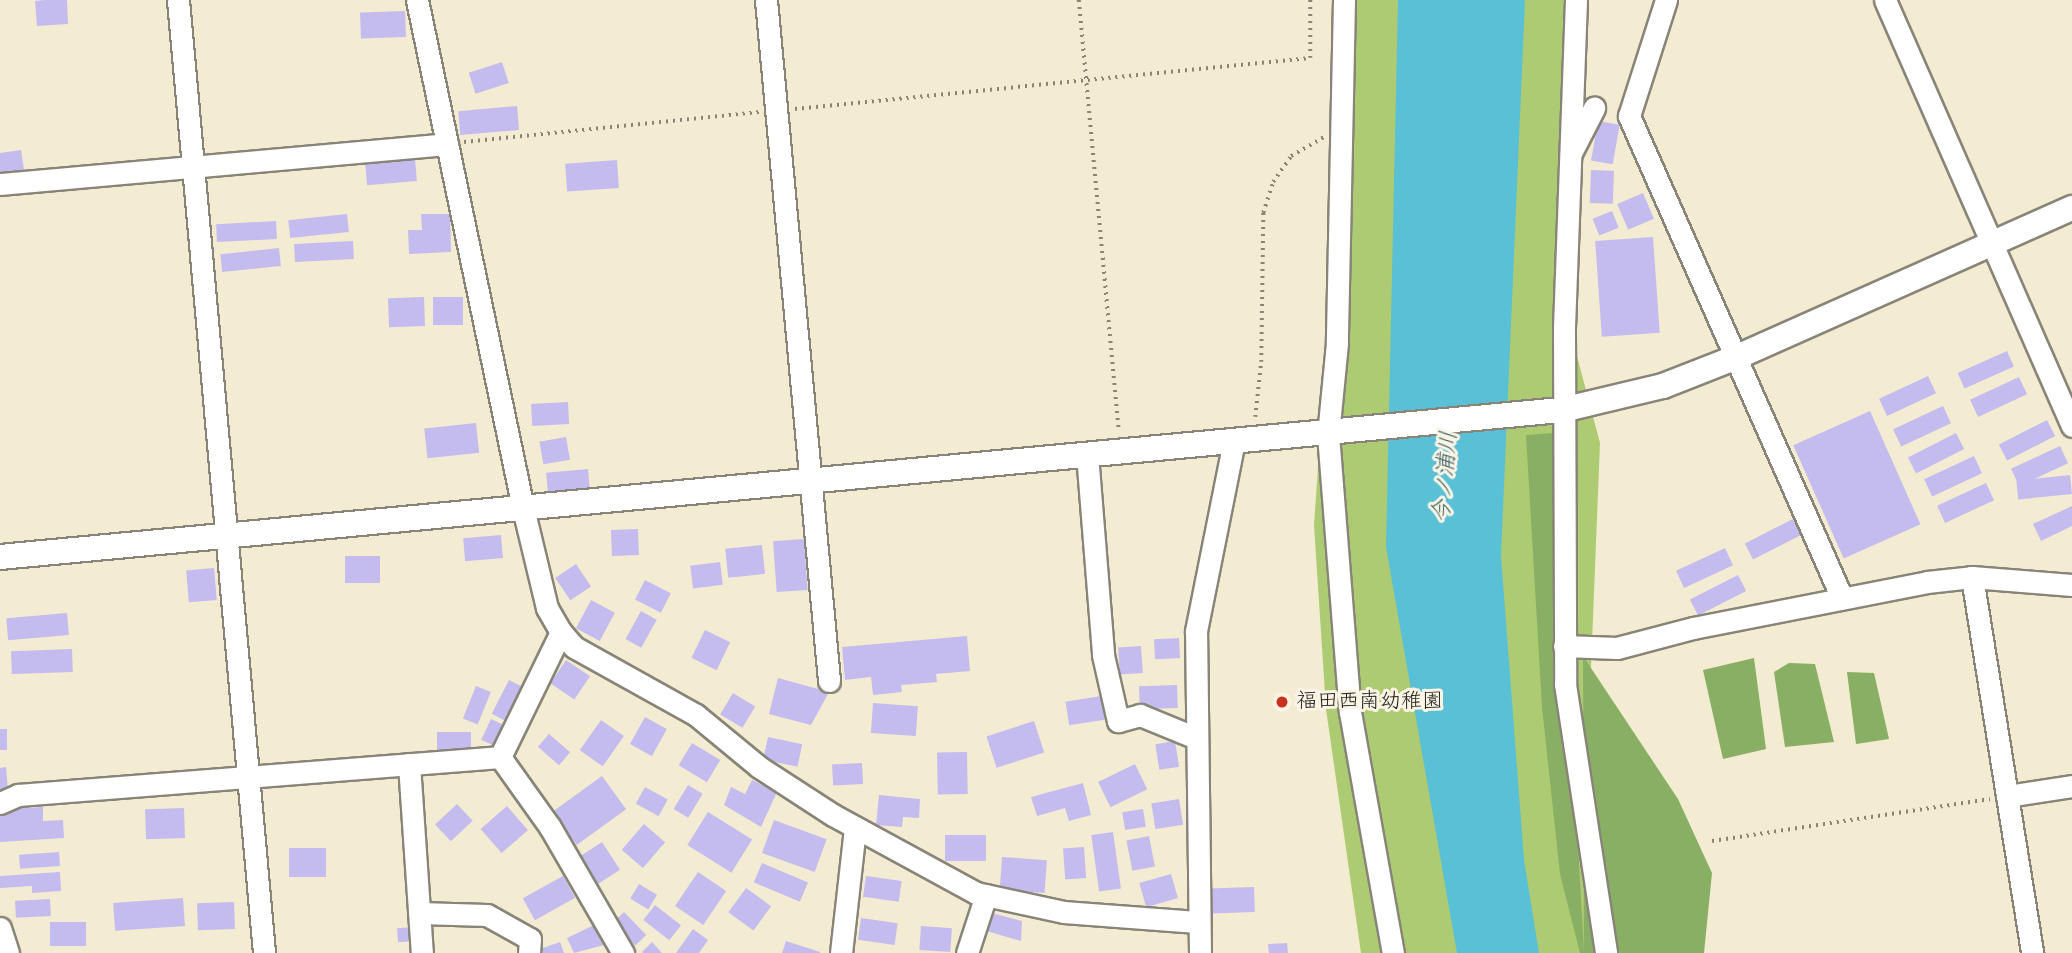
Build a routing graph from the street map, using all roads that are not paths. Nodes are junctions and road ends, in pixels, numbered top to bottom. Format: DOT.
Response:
graph roads {
  1 [pos="178,0"];
  2 [pos="416,0"];
  3 [pos="766,0"];
  4 [pos="1343,0"];
  5 [pos="1576,0"];
  6 [pos="1665,0"];
  7 [pos="1885,0"];
  8 [pos="1594,108"];
  9 [pos="447,144"];
  10 [pos="1569,156"];
  11 [pos="193,166"];
  12 [pos="0,184"];
  13 [pos="2072,208"];
  14 [pos="1992,243"];
  15 [pos="1737,357"];
  16 [pos="1565,409"];
  17 [pos="2072,426"];
  18 [pos="1331,433"];
  19 [pos="1243,440"];
  20 [pos="1087,454"];
  21 [pos="811,480"];
  22 [pos="523,508"];
  23 [pos="227,536"];
  24 [pos="0,557"];
  25 [pos="1972,577"];
  26 [pos="2072,585"];
  27 [pos="1842,598"];
  28 [pos="561,632"];
  29 [pos="1564,646"];
  30 [pos="829,681"];
  31 [pos="1196,738"];
  32 [pos="500,757"];
  33 [pos="409,764"];
  34 [pos="249,776"];
  35 [pos="2072,786"];
  36 [pos="2007,796"];
  37 [pos="0,803"];
  38 [pos="855,828"];
  39 [pos="986,895"];
  40 [pos="419,914"];
  41 [pos="1198,922"];
  42 [pos="0,928"];
  43 [pos="8,953"];
  44 [pos="264,953"];
  45 [pos="422,953"];
  46 [pos="528,953"];
  47 [pos="623,953"];
  48 [pos="841,953"];
  49 [pos="967,953"];
  50 [pos="1200,953"];
  51 [pos="1393,953"];
  52 [pos="1605,953"];
  53 [pos="2032,953"];
  1 -- 11 [label="street"];
  2 -- 9 [label="street"];
  3 -- 21 [label="street"];
  4 -- 18 [label="street"];
  5 -- 10 [label="street"];
  6 -- 15 [label="street"];
  7 -- 14 [label="street"];
  8 -- 10 [label="street"];
  9 -- 11 [label="street"];
  9 -- 22 [label="street"];
  10 -- 16 [label="street"];
  11 -- 12 [label="street"];
  11 -- 23 [label="street"];
  13 -- 14 [label="street"];
  14 -- 15 [label="street"];
  14 -- 17 [label="street"];
  15 -- 16 [label="street"];
  15 -- 27 [label="street"];
  16 -- 18 [label="street"];
  16 -- 29 [label="street"];
  18 -- 19 [label="street"];
  18 -- 51 [label="street"];
  19 -- 20 [label="street"];
  19 -- 31 [label="street"];
  20 -- 21 [label="street"];
  20 -- 31 [label="street"];
  21 -- 22 [label="street"];
  21 -- 30 [label="street"];
  22 -- 23 [label="street"];
  22 -- 28 [label="street"];
  23 -- 24 [label="street"];
  23 -- 34 [label="street"];
  25 -- 26 [label="street"];
  25 -- 27 [label="street"];
  25 -- 36 [label="street"];
  27 -- 29 [label="street"];
  28 -- 32 [label="street"];
  28 -- 38 [label="street"];
  29 -- 52 [label="street"];
  31 -- 41 [label="street"];
  32 -- 33 [label="street"];
  32 -- 47 [label="street"];
  33 -- 34 [label="street"];
  33 -- 40 [label="street"];
  34 -- 37 [label="street"];
  34 -- 44 [label="street"];
  35 -- 36 [label="street"];
  36 -- 53 [label="street"];
  38 -- 39 [label="street"];
  38 -- 48 [label="street"];
  39 -- 41 [label="street"];
  39 -- 49 [label="street"];
  40 -- 45 [label="street"];
  40 -- 46 [label="street"];
  41 -- 50 [label="street"];
  42 -- 43 [label="street"];
}
